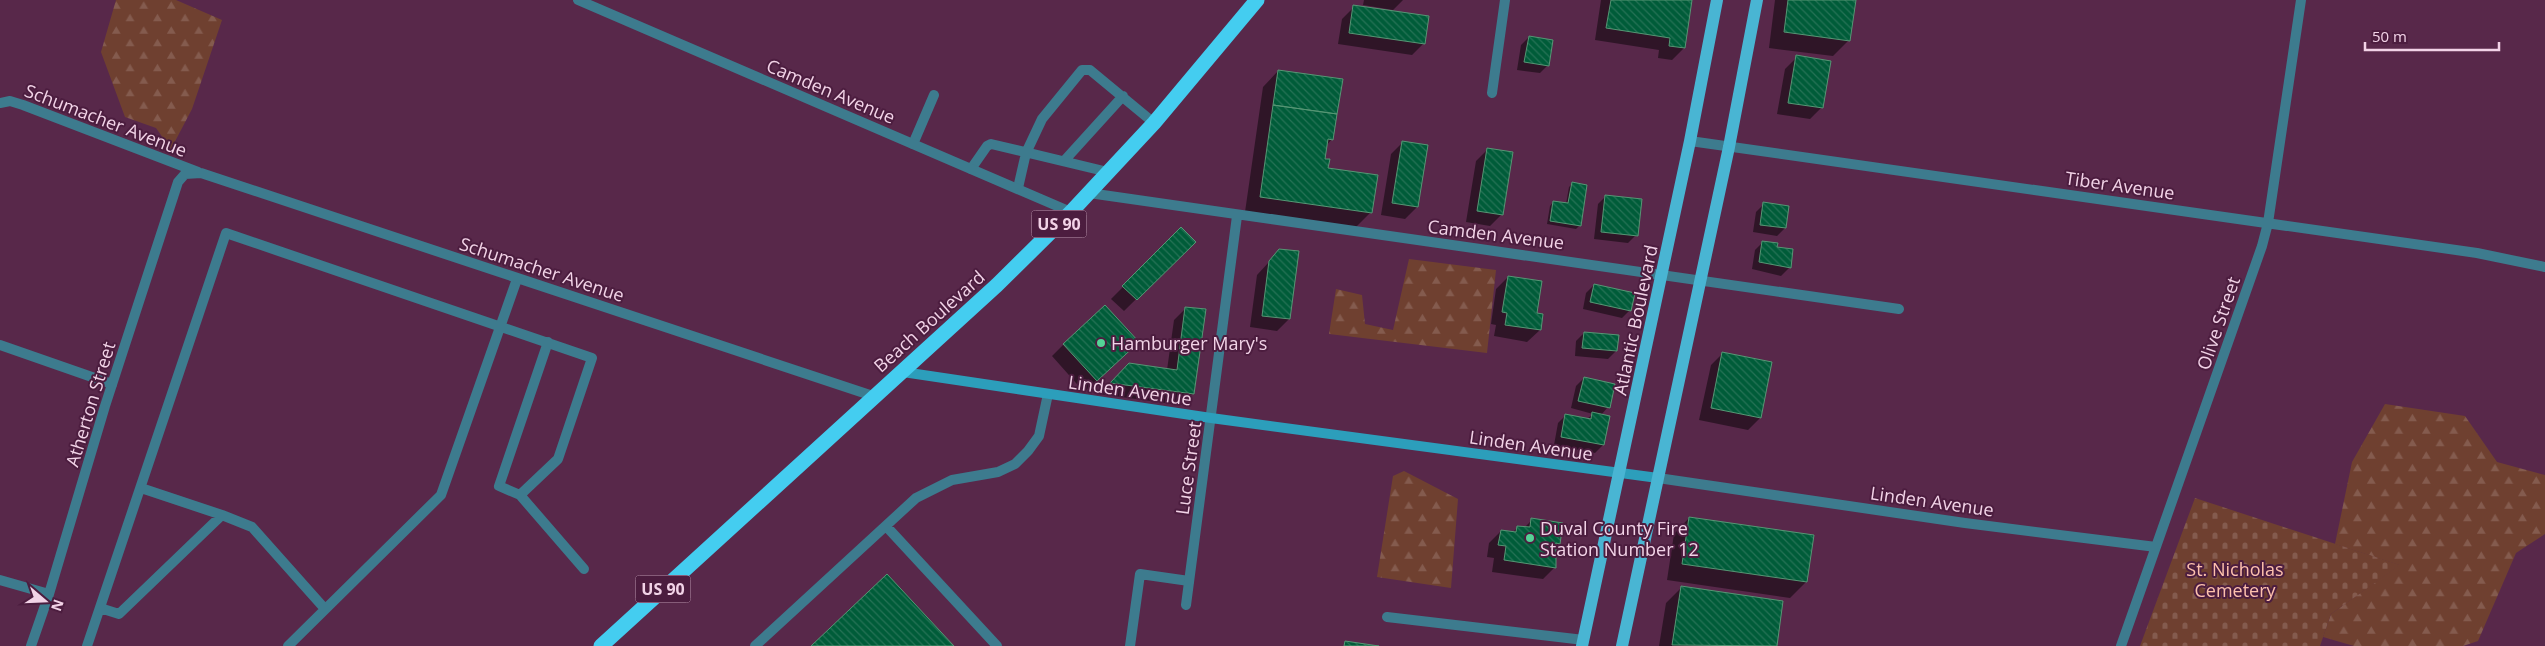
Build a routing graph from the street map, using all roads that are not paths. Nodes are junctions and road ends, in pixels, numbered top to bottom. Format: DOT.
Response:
graph roads {
  1 [pos="578,0"];
  2 [pos="1257,0"];
  3 [pos="1505,0"];
  4 [pos="1717,0"];
  5 [pos="1757,0"];
  6 [pos="2302,0"];
  7 [pos="1492,93"];
  8 [pos="934,95"];
  9 [pos="1123,96"];
  10 [pos="0,103"];
  11 [pos="1154,124"];
  12 [pos="1690,141"];
  13 [pos="913,144"];
  14 [pos="1729,147"];
  15 [pos="1026,153"];
  16 [pos="1064,161"];
  17 [pos="971,169"];
  18 [pos="1108,172"];
  19 [pos="201,173"];
  20 [pos="185,174"];
  21 [pos="1018,188"];
  22 [pos="1089,193"];
  23 [pos="1071,212"];
  24 [pos="1237,216"];
  25 [pos="2268,223"];
  26 [pos="2545,267"];
  27 [pos="1662,274"];
  28 [pos="517,279"];
  29 [pos="1701,280"];
  30 [pos="1899,308"];
  31 [pos="500,326"];
  32 [pos="548,342"];
  33 [pos="0,345"];
  34 [pos="902,372"];
  35 [pos="112,384"];
  36 [pos="1048,394"];
  37 [pos="873,396"];
  38 [pos="1211,418"];
  39 [pos="1620,473"];
  40 [pos="1658,478"];
  41 [pos="141,488"];
  42 [pos="520,495"];
  43 [pos="222,515"];
  44 [pos="886,526"];
  45 [pos="2156,547"];
  46 [pos="584,569"];
  47 [pos="0,580"];
  48 [pos="1189,581"];
  49 [pos="49,594"];
  50 [pos="1186,606"];
  51 [pos="100,608"];
  52 [pos="325,609"];
  53 [pos="1388,617"];
  54 [pos="1583,643"];
  55 [pos="31,646"];
  56 [pos="87,646"];
  57 [pos="288,646"];
  58 [pos="601,646"];
  59 [pos="755,646"];
  60 [pos="997,646"];
  61 [pos="1130,646"];
  62 [pos="1622,646"];
  63 [pos="2121,646"];
  1 -- 13 [label="street, Camden Avenue"];
  2 -- 11 [label="highway, Beach Boulevard / US 90"];
  3 -- 7 [label="street"];
  4 -- 12 [label="main road, Atlantic Boulevard"];
  5 -- 14 [label="main road"];
  6 -- 25 [label="street, Olive Street"];
  8 -- 13 [label="street"];
  9 -- 11 [label="street"];
  9 -- 15 [label="street"];
  9 -- 16 [label="street"];
  10 -- 19 [label="street, Schumacher Avenue"];
  11 -- 18 [label="highway, Beach Boulevard / US 90"];
  12 -- 14 [label="street, Tiber Avenue"];
  12 -- 27 [label="main road, Atlantic Boulevard"];
  13 -- 17 [label="street, Camden Avenue"];
  14 -- 25 [label="street, Tiber Avenue"];
  14 -- 29 [label="main road"];
  15 -- 16 [label="street"];
  15 -- 17 [label="street"];
  15 -- 21 [label="street"];
  16 -- 18 [label="street"];
  17 -- 21 [label="street, Camden Avenue"];
  18 -- 22 [label="highway, Beach Boulevard / US 90"];
  19 -- 20 [label="street, Schumacher Avenue"];
  19 -- 28 [label="street, Schumacher Avenue"];
  20 -- 35 [label="street, Atherton Street"];
  21 -- 23 [label="street, Camden Avenue"];
  22 -- 23 [label="highway, Beach Boulevard / US 90"];
  22 -- 24 [label="street, Camden Avenue"];
  23 -- 34 [label="highway, Beach Boulevard / US 90"];
  24 -- 27 [label="street, Camden Avenue"];
  24 -- 38 [label="street, Luce Street"];
  25 -- 26 [label="street, Tiber Avenue"];
  25 -- 45 [label="street, Olive Street"];
  27 -- 29 [label="street, Camden Avenue"];
  27 -- 39 [label="main road, Atlantic Boulevard"];
  28 -- 31 [label="street"];
  28 -- 37 [label="street, Schumacher Avenue"];
  29 -- 30 [label="street, Camden Avenue"];
  29 -- 40 [label="main road"];
  31 -- 32 [label="street"];
  31 -- 41 [label="street"];
  31 -- 52 [label="street"];
  32 -- 42 [label="street"];
  32 -- 42 [label="street"];
  33 -- 35 [label="street"];
  34 -- 36 [label="street, Linden Avenue"];
  34 -- 37 [label="highway, Beach Boulevard / US 90"];
  35 -- 49 [label="street, Atherton Street"];
  36 -- 38 [label="street, Linden Avenue"];
  36 -- 44 [label="street"];
  37 -- 58 [label="highway, Beach Boulevard / US 90"];
  38 -- 39 [label="street, Linden Avenue"];
  38 -- 48 [label="street, Luce Street"];
  39 -- 40 [label="street, Linden Avenue"];
  39 -- 54 [label="main road, Atlantic Boulevard"];
  40 -- 45 [label="street, Linden Avenue"];
  40 -- 62 [label="main road"];
  41 -- 43 [label="street"];
  41 -- 51 [label="street"];
  42 -- 46 [label="street"];
  43 -- 51 [label="street"];
  43 -- 52 [label="street"];
  44 -- 59 [label="street"];
  44 -- 60 [label="street"];
  45 -- 63 [label="street, Olive Street"];
  47 -- 49 [label="street"];
  48 -- 50 [label="street, Luce Street"];
  48 -- 61 [label="street"];
  49 -- 55 [label="street, Atherton Street"];
  51 -- 56 [label="street"];
  52 -- 57 [label="street"];
  53 -- 54 [label="street"];
}
